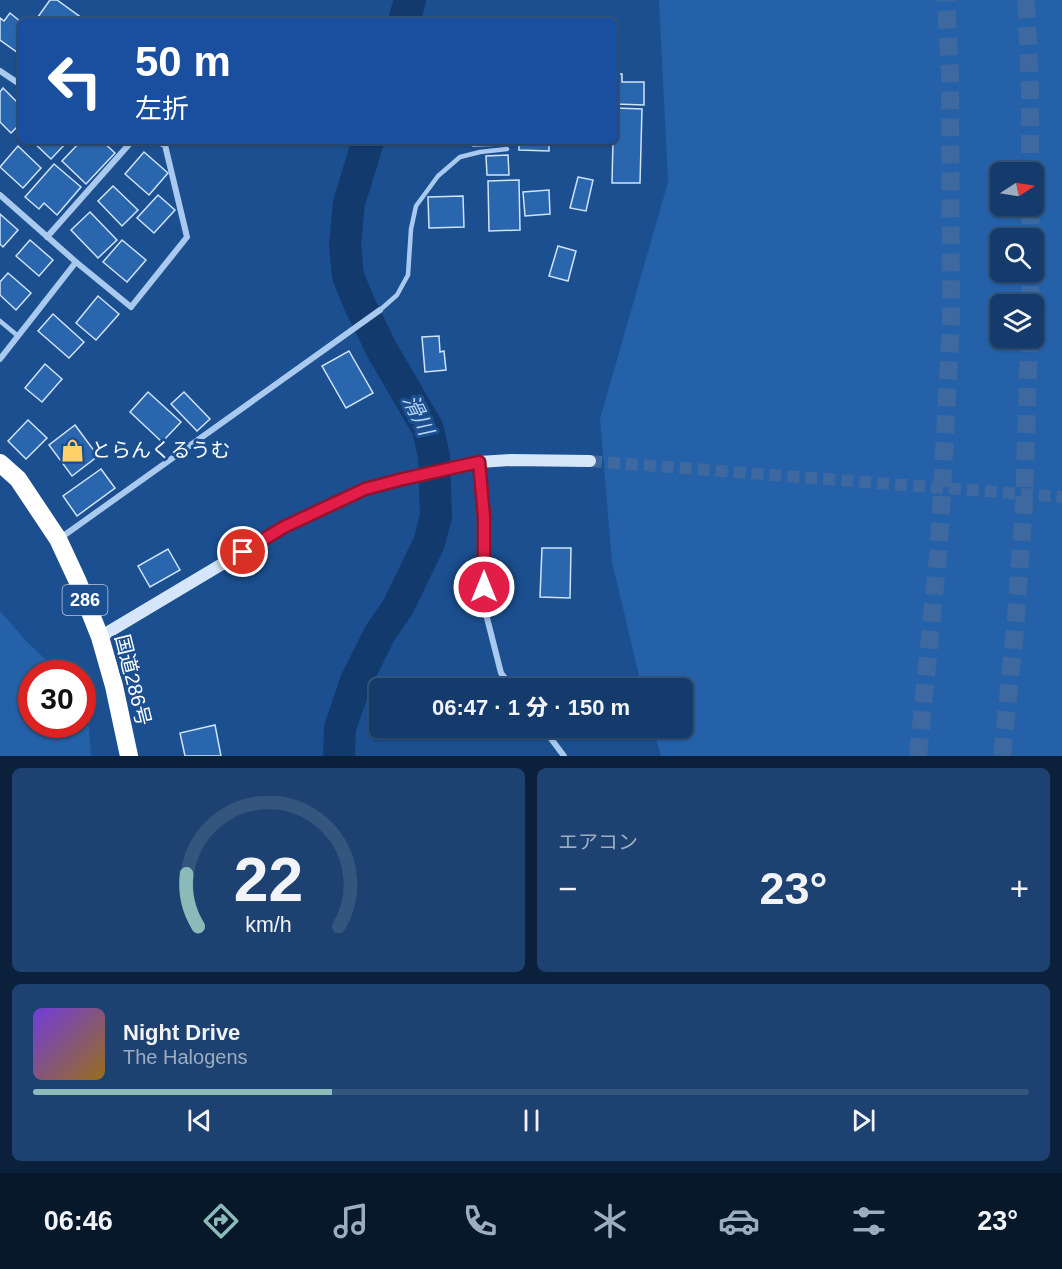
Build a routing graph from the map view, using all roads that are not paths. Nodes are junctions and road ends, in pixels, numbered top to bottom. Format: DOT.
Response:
graph roads {
  1 [pos="0,71"];
  2 [pos="18,83"];
  3 [pos="129,144"];
  4 [pos="162,144"];
  5 [pos="507,149"];
  6 [pos="0,195"];
  7 [pos="47,237"];
  8 [pos="76,262"];
  9 [pos="380,310"];
  10 [pos="0,321"];
  11 [pos="18,336"];
  12 [pos="0,359"];
  13 [pos="590,461"];
  14 [pos="479,462"];
  15 [pos="0,463"];
  16 [pos="58,539"];
  17 [pos="100,637"];
  18 [pos="505,678"];
  19 [pos="550,738"];
  20 [pos="129,756"];
  21 [pos="564,756"];
  1 -- 2 [label="street"];
  3 -- 7 [label="street"];
  4 -- 8 [label="street"];
  5 -- 9 [label="lane"];
  6 -- 7 [label="street"];
  7 -- 8 [label="street"];
  8 -- 11 [label="street"];
  9 -- 16 [label="street"];
  10 -- 11 [label="lane"];
  11 -- 12 [label="street"];
  13 -- 14 [label="street"];
  14 -- 17 [label="street"];
  14 -- 18 [label="street"];
  15 -- 16 [label="highway, 国道286号 / 286"];
  16 -- 17 [label="highway, 国道286号 / 286"];
  17 -- 20 [label="highway, 国道286号 / 286"];
  19 -- 21 [label="street"];
}
